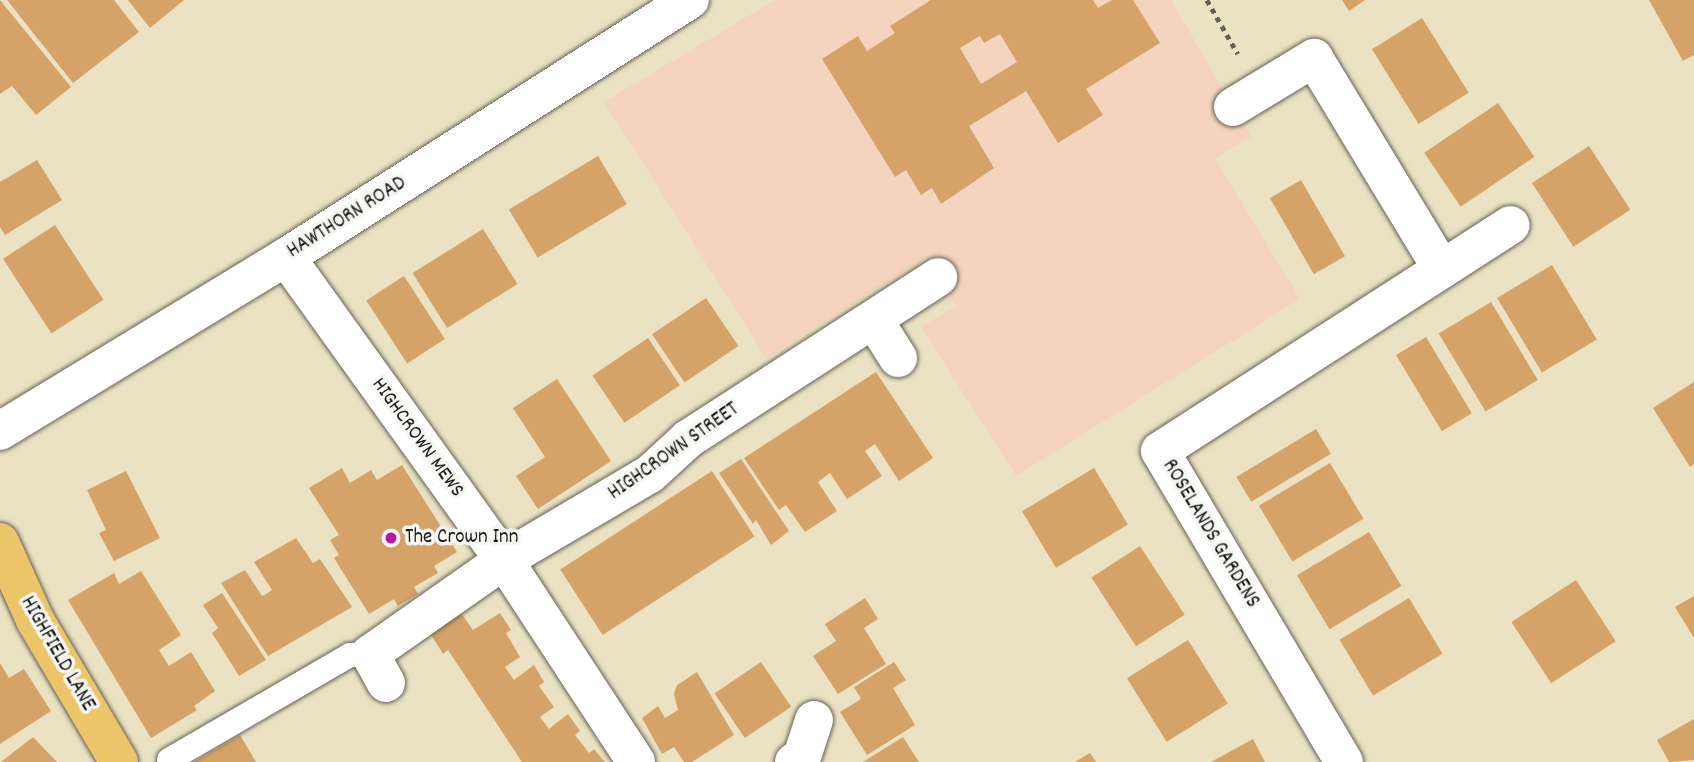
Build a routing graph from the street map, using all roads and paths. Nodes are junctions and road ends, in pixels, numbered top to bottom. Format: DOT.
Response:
graph roads {
  1 [pos="690,0"];
  2 [pos="1207,0"];
  3 [pos="1246,99"];
  4 [pos="1511,225"];
  5 [pos="286,257"];
  6 [pos="1442,269"];
  7 [pos="938,277"];
  8 [pos="874,320"];
  9 [pos="898,358"];
  10 [pos="0,431"];
  11 [pos="0,542"];
  12 [pos="504,560"];
  13 [pos="378,668"];
  14 [pos="814,720"];
  15 [pos="169,760"];
  16 [pos="799,761"];
  17 [pos="119,762"];
  18 [pos="636,762"];
  19 [pos="1344,762"];
  1 -- 5 [label="street, HAWTHORN ROAD"];
  2 -- 3 [label="path"];
  3 -- 6 [label="street"];
  4 -- 6 [label="street, ROSELANDS GARDENS"];
  5 -- 10 [label="street, HAWTHORN ROAD"];
  5 -- 12 [label="street, HIGHCROWN MEWS"];
  6 -- 19 [label="street, ROSELANDS GARDENS"];
  7 -- 8 [label="street, HIGHCROWN STREET"];
  8 -- 9 [label="street"];
  8 -- 12 [label="street, HIGHCROWN STREET"];
  11 -- 17 [label="main road, HIGHFIELD LANE"];
  12 -- 13 [label="street, HIGHCROWN STREET"];
  12 -- 18 [label="street, HIGHCROWN MEWS"];
  13 -- 15 [label="lane, HIGHCROWN STREET"];
  14 -- 16 [label="street"];
}
